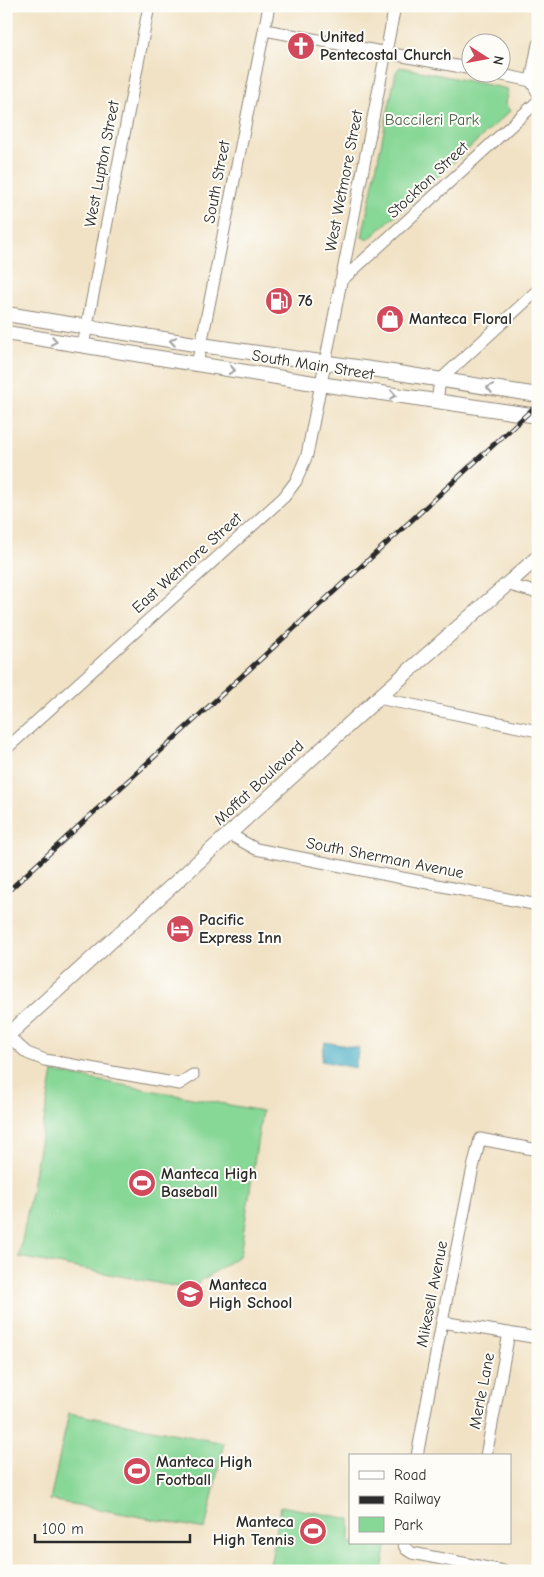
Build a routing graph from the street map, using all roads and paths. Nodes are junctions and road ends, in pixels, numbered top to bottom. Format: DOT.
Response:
graph roads {
  1 [pos="149,6"];
  2 [pos="269,6"];
  3 [pos="395,6"];
  4 [pos="265,30"];
  5 [pos="538,44"];
  6 [pos="386,53"];
  7 [pos="462,67"];
  8 [pos="512,77"];
  9 [pos="531,81"];
  10 [pos="538,93"];
  11 [pos="538,101"];
  12 [pos="340,282"];
  13 [pos="538,290"];
  14 [pos="6,314"];
  15 [pos="86,327"];
  16 [pos="6,333"];
  17 [pos="201,345"];
  18 [pos="83,346"];
  19 [pos="324,362"];
  20 [pos="197,365"];
  21 [pos="440,380"];
  22 [pos="320,384"];
  23 [pos="538,395"];
  24 [pos="437,402"];
  25 [pos="538,416"];
  26 [pos="538,556"];
  27 [pos="506,584"];
  28 [pos="538,593"];
  29 [pos="378,698"];
  30 [pos="538,731"];
  31 [pos="6,749"];
  32 [pos="229,834"];
  33 [pos="538,905"];
  34 [pos="7,1036"];
  35 [pos="193,1075"];
  36 [pos="538,1150"];
  37 [pos="442,1322"];
  38 [pos="509,1333"];
  39 [pos="538,1338"];
  40 [pos="417,1454"];
  41 [pos="486,1454"];
  42 [pos="404,1544"];
  43 [pos="503,1571"];
  1 -- 15 [label="street, West Lupton Street"];
  2 -- 4 [label="street, South Street"];
  3 -- 6 [label="street, West Wetmore Street"];
  4 -- 6 [label="street"];
  4 -- 17 [label="street, South Street"];
  5 -- 9 [label="street"];
  6 -- 7 [label="street"];
  6 -- 12 [label="street, West Wetmore Street"];
  8 -- 9 [label="street"];
  9 -- 10 [label="street"];
  11 -- 12 [label="street, Stockton Street"];
  12 -- 19 [label="street, West Wetmore Street"];
  13 -- 21 [label="street"];
  14 -- 15 [label="main road, South Main Street"];
  17 -- 15 [label="main road, South Main Street, one-way"];
  15 -- 18 [label="street"];
  16 -- 18 [label="main road, South Main Street, one-way"];
  17 -- 19 [label="main road, South Main Street"];
  17 -- 20 [label="street, South Street"];
  18 -- 20 [label="main road, South Main Street"];
  19 -- 21 [label="main road, South Main Street"];
  19 -- 22 [label="street, East Wetmore Street"];
  20 -- 22 [label="main road, South Main Street, one-way"];
  23 -- 21 [label="main road, South Main Street, one-way"];
  21 -- 24 [label="street"];
  22 -- 24 [label="main road, South Main Street, one-way"];
  22 -- 31 [label="street, East Wetmore Street"];
  24 -- 25 [label="main road, South Main Street"];
  26 -- 27 [label="main road, Moffat Boulevard"];
  27 -- 28 [label="street"];
  27 -- 29 [label="main road, Moffat Boulevard"];
  29 -- 30 [label="street"];
  29 -- 32 [label="main road, Moffat Boulevard"];
  32 -- 33 [label="street, South Sherman Avenue"];
  32 -- 34 [label="main road, Moffat Boulevard"];
  34 -- 35 [label="street"];
  36 -- 37 [label="street, Mikesell Avenue"];
  37 -- 38 [label="street"];
  37 -- 40 [label="street, Mikesell Avenue"];
  38 -- 39 [label="street"];
  38 -- 41 [label="street, Merle Lane"];
  42 -- 43 [label="street"];
}
